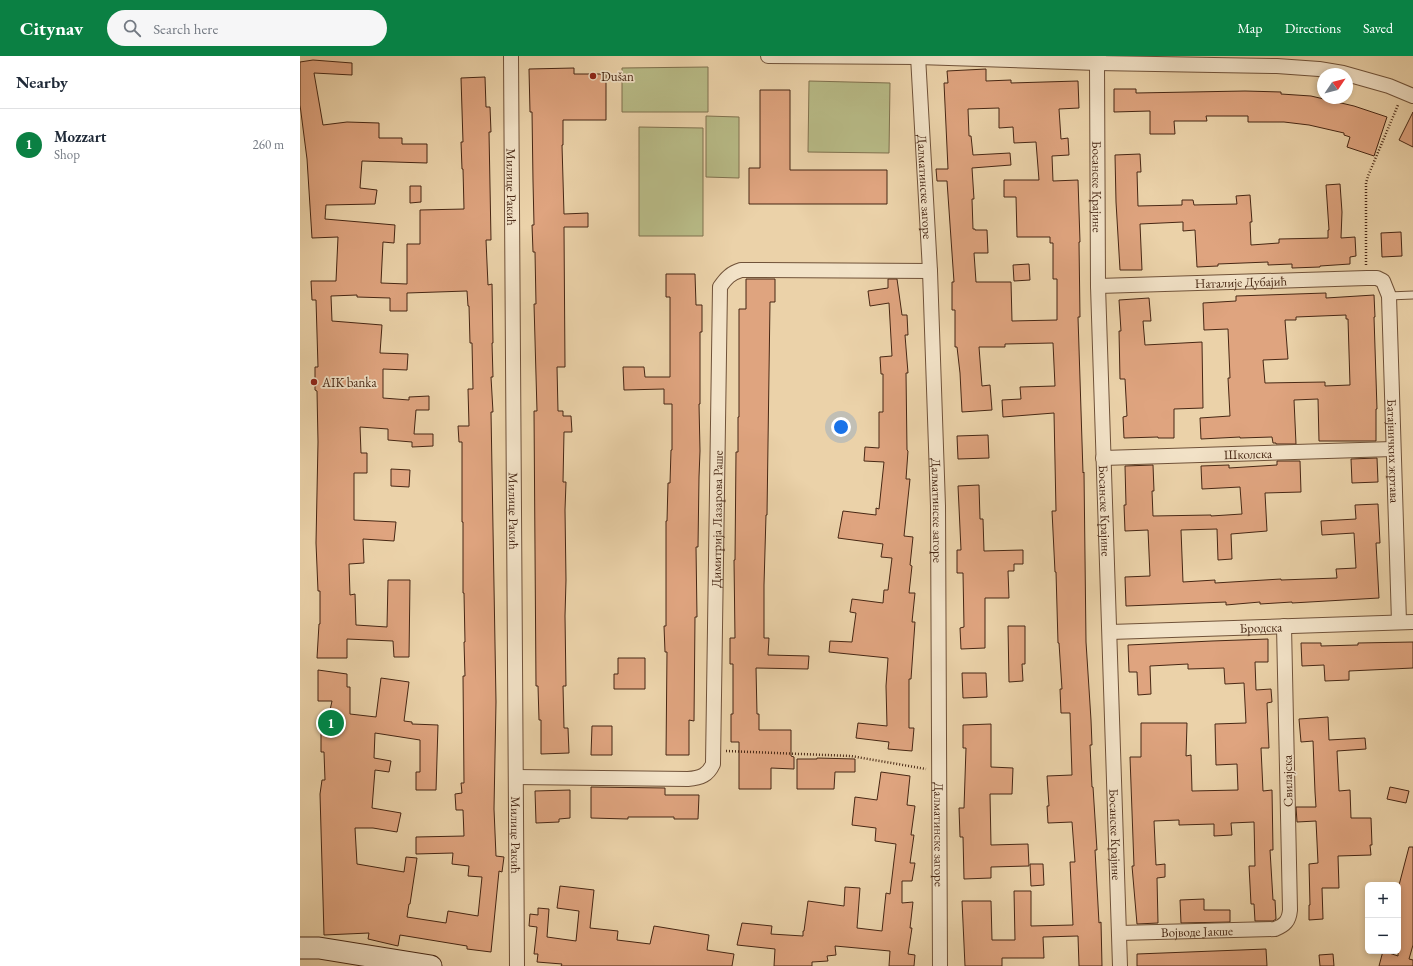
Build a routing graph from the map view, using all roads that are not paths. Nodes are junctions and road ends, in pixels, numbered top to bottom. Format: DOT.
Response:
graph roads {
  1 [pos="511,56"];
  2 [pos="768,56"];
  3 [pos="918,57"];
  4 [pos="1098,60"];
  5 [pos="1408,94"];
  6 [pos="930,271"];
  7 [pos="1383,281"];
  8 [pos="1098,286"];
  9 [pos="1413,295"];
  10 [pos="1389,296"];
  11 [pos="1393,449"];
  12 [pos="1103,458"];
  13 [pos="1406,622"];
  14 [pos="1284,626"];
  15 [pos="1110,632"];
  16 [pos="516,777"];
  17 [pos="1275,929"];
  18 [pos="1119,933"];
  19 [pos="300,948"];
  20 [pos="430,966"];
  21 [pos="517,966"];
  22 [pos="940,966"];
  23 [pos="1120,966"];
  1 -- 16 [label="street, Милице Ракић"];
  2 -- 3 [label="street"];
  3 -- 4 [label="street"];
  3 -- 6 [label="street, Далматинске загоре"];
  4 -- 5 [label="street"];
  4 -- 8 [label="street, Босанске Крајине"];
  6 -- 16 [label="street, Димитрија Лазарова Раше"];
  6 -- 22 [label="street, Далматинске загоре"];
  7 -- 8 [label="street, Наталије Дубајић"];
  7 -- 10 [label="street, Батајничких жртава"];
  8 -- 12 [label="street, Босанске Крајине"];
  9 -- 10 [label="lane"];
  10 -- 11 [label="street, Батајничких жртава"];
  11 -- 12 [label="street, Школска"];
  11 -- 13 [label="street, Батајничких жртава"];
  12 -- 15 [label="street, Босанске Крајине"];
  13 -- 14 [label="street, Бродска"];
  14 -- 15 [label="street, Бродска"];
  14 -- 17 [label="street, Свилајска"];
  15 -- 18 [label="street, Босанске Крајине"];
  16 -- 21 [label="street, Милице Ракић"];
  17 -- 18 [label="street, Војводе Јакше"];
  18 -- 23 [label="street, Босанске Крајине"];
  19 -- 20 [label="street"];
}
